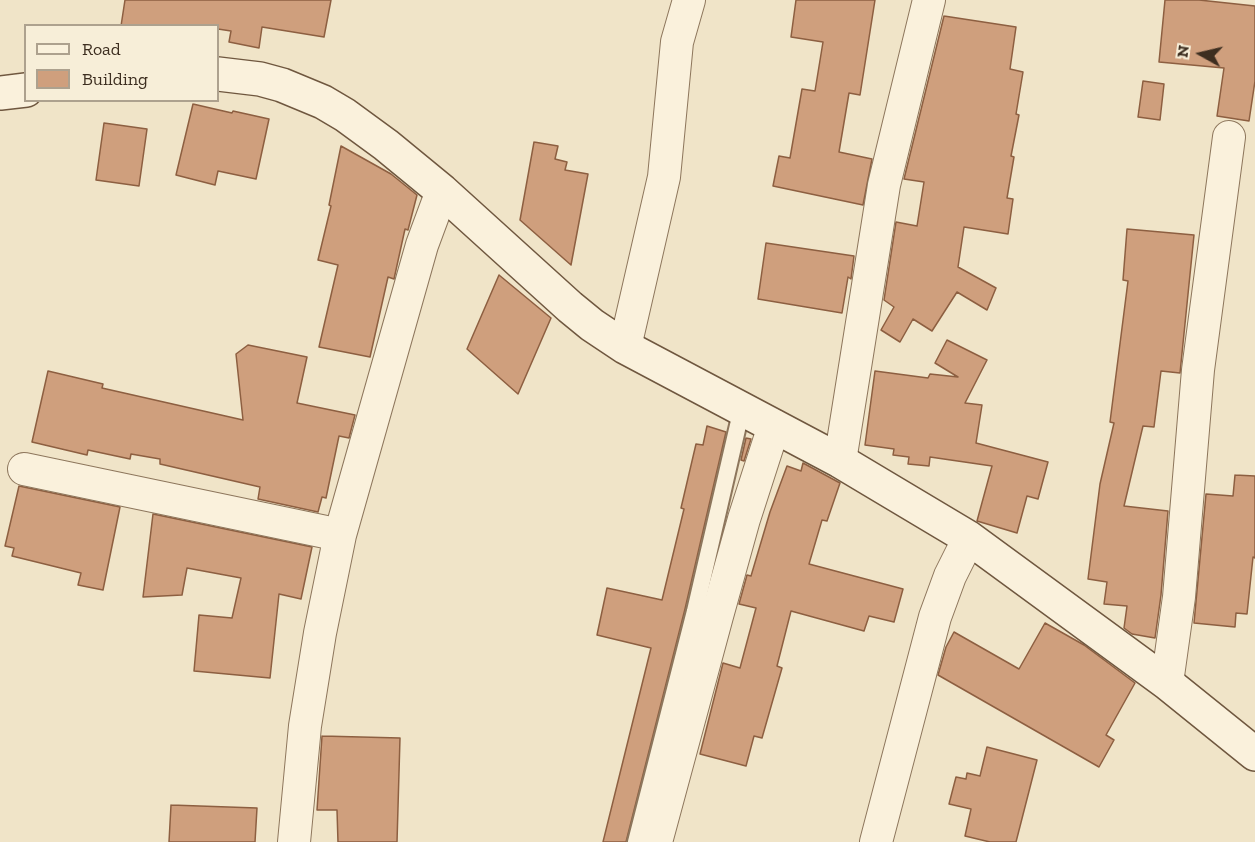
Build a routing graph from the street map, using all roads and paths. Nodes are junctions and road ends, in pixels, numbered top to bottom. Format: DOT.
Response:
graph roads {
  1 [pos="689,0"];
  2 [pos="929,0"];
  3 [pos="219,74"];
  4 [pos="24,90"];
  5 [pos="0,93"];
  6 [pos="1229,137"];
  7 [pos="442,191"];
  8 [pos="625,347"];
  9 [pos="742,408"];
  10 [pos="774,426"];
  11 [pos="840,461"];
  12 [pos="24,469"];
  13 [pos="340,535"];
  14 [pos="969,538"];
  15 [pos="1167,683"];
  16 [pos="1255,754"];
  17 [pos="294,842"];
  18 [pos="636,842"];
  19 [pos="656,842"];
  20 [pos="876,842"];
  1 -- 8 [label="street"];
  2 -- 11 [label="street"];
  3 -- 7 [label="street"];
  4 -- 5 [label="street"];
  6 -- 15 [label="street"];
  7 -- 8 [label="street"];
  7 -- 13 [label="street"];
  8 -- 9 [label="street"];
  9 -- 10 [label="street"];
  9 -- 18 [label="lane"];
  10 -- 11 [label="street"];
  10 -- 19 [label="street"];
  11 -- 14 [label="street"];
  12 -- 13 [label="street"];
  13 -- 17 [label="street"];
  14 -- 15 [label="street"];
  14 -- 20 [label="street"];
  15 -- 16 [label="street"];
}
